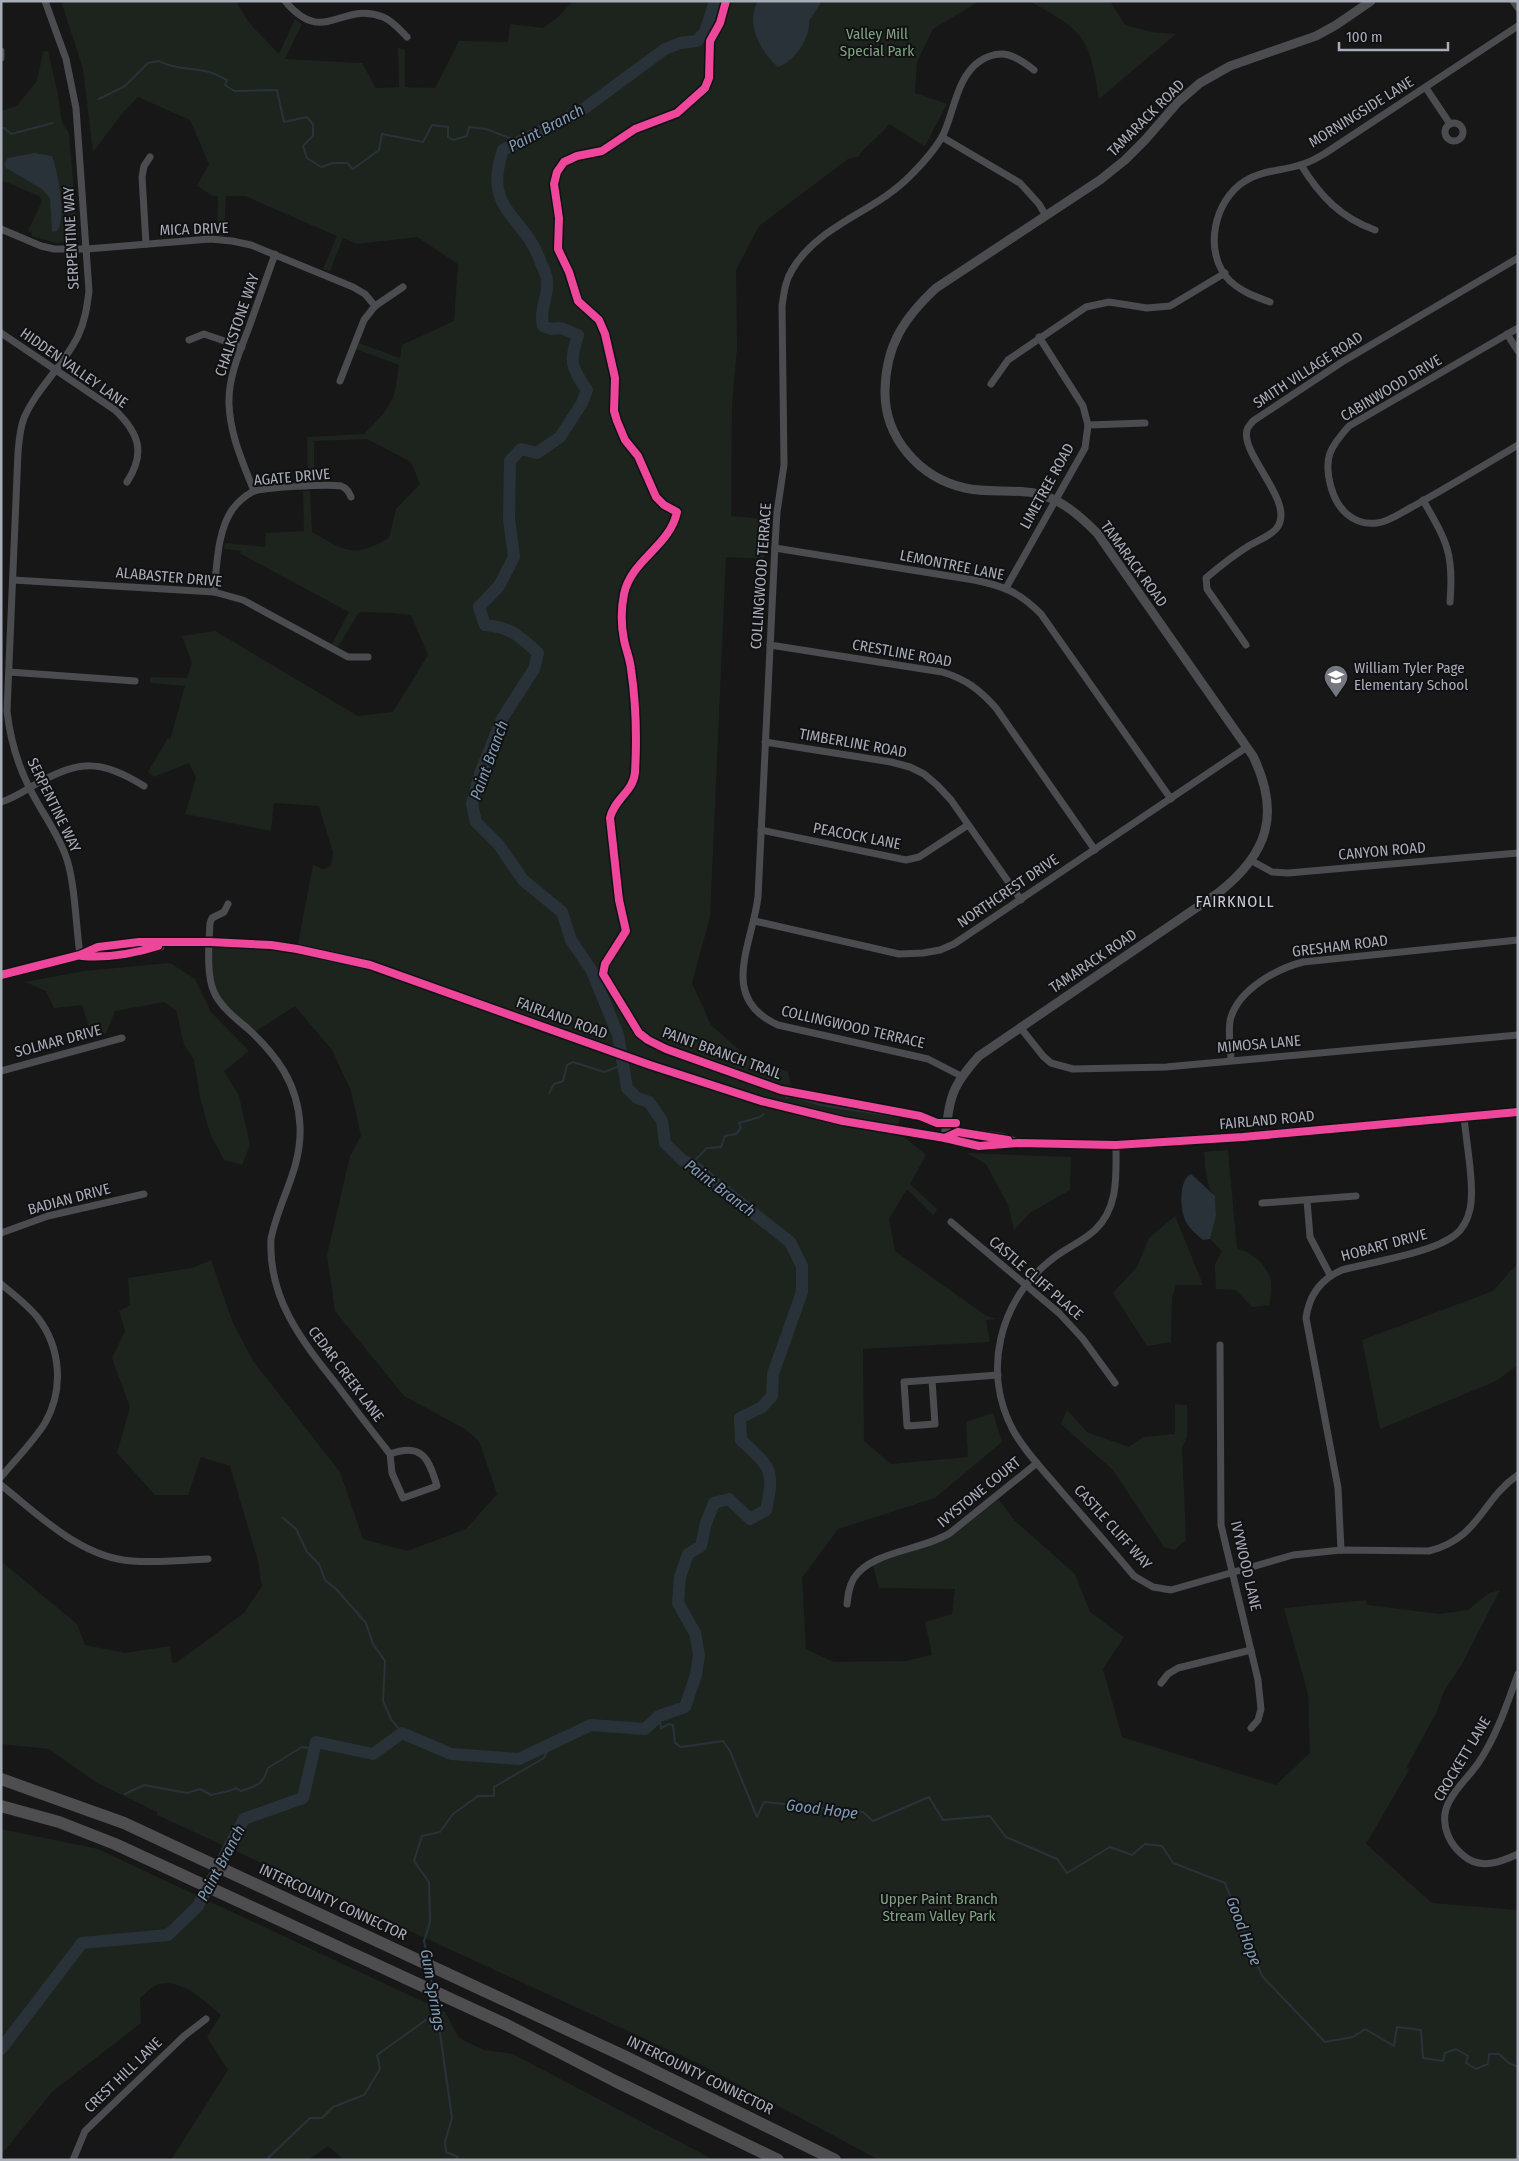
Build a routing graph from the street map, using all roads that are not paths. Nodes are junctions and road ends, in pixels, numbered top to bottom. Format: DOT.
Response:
graph roads {
  1 [pos="45,1"];
  2 [pos="285,1"];
  3 [pos="1370,1"];
  4 [pos="1513,1"];
  5 [pos="1360,4"];
  6 [pos="1518,8"];
  7 [pos="1518,26"];
  8 [pos="407,37"];
  9 [pos="1,51"];
  10 [pos="1,58"];
  11 [pos="1034,70"];
  12 [pos="1426,88"];
  13 [pos="1450,124"];
  14 [pos="942,137"];
  15 [pos="150,157"];
  16 [pos="1301,165"];
  17 [pos="1046,216"];
  18 [pos="1,229"];
  19 [pos="1375,230"];
  20 [pos="146,244"];
  21 [pos="87,249"];
  22 [pos="275,254"];
  23 [pos="1518,258"];
  24 [pos="1224,273"];
  25 [pos="403,287"];
  26 [pos="1270,302"];
  27 [pos="375,306"];
  28 [pos="1518,328"];
  29 [pos="1,333"];
  30 [pos="1507,334"];
  31 [pos="1039,337"];
  32 [pos="189,340"];
  33 [pos="242,347"];
  34 [pos="1518,351"];
  35 [pos="55,370"];
  36 [pos="340,381"];
  37 [pos="991,384"];
  38 [pos="1145,423"];
  39 [pos="1088,425"];
  40 [pos="1518,445"];
  41 [pos="128,482"];
  42 [pos="254,491"];
  43 [pos="351,497"];
  44 [pos="1423,500"];
  45 [pos="1055,501"];
  46 [pos="775,548"];
  47 [pos="14,580"];
  48 [pos="1006,588"];
  49 [pos="214,592"];
  50 [pos="1450,602"];
  51 [pos="1246,644"];
  52 [pos="770,645"];
  53 [pos="368,657"];
  54 [pos="9,672"];
  55 [pos="135,680"];
  56 [pos="765,742"];
  57 [pos="1247,747"];
  58 [pos="144,786"];
  59 [pos="29,788"];
  60 [pos="1171,799"];
  61 [pos="1,802"];
  62 [pos="968,825"];
  63 [pos="761,830"];
  64 [pos="1095,850"];
  65 [pos="1518,853"];
  66 [pos="1252,861"];
  67 [pos="1021,900"];
  68 [pos="228,904"];
  69 [pos="755,921"];
  70 [pos="1518,940"];
  71 [pos="210,942"];
  72 [pos="80,955"];
  73 [pos="1,975"];
  74 [pos="1020,1027"];
  75 [pos="1518,1035"];
  76 [pos="122,1038"];
  77 [pos="1231,1060"];
  78 [pos="1,1071"];
  79 [pos="961,1076"];
  80 [pos="1518,1112"];
  81 [pos="1464,1117"];
  82 [pos="945,1138"];
  83 [pos="1116,1145"];
  84 [pos="144,1194"];
  85 [pos="1356,1196"];
  86 [pos="1306,1200"];
  87 [pos="1262,1203"];
  88 [pos="951,1222"];
  89 [pos="1,1233"];
  90 [pos="1330,1275"];
  91 [pos="1,1284"];
  92 [pos="1026,1285"];
  93 [pos="1220,1345"];
  94 [pos="998,1375"];
  95 [pos="932,1380"];
  96 [pos="1114,1383"];
  97 [pos="390,1454"];
  98 [pos="1037,1463"];
  99 [pos="1518,1475"];
  100 [pos="1,1476"];
  101 [pos="1,1485"];
  102 [pos="1341,1550"];
  103 [pos="208,1559"];
  104 [pos="1232,1571"];
  105 [pos="847,1604"];
  106 [pos="1252,1650"];
  107 [pos="1518,1674"];
  108 [pos="1161,1683"];
  109 [pos="1251,1728"];
  110 [pos="1,1779"];
  111 [pos="1,1806"];
  112 [pos="1518,1854"];
  113 [pos="206,2019"];
  114 [pos="73,2160"];
  115 [pos="778,2160"];
  116 [pos="835,2160"];
  1 -- 21 [label="street, SERPENTINE WAY"];
  2 -- 8 [label="street"];
  3 -- 5 [label="street, TAMARACK ROAD"];
  4 -- 6 [label="street"];
  5 -- 17 [label="street, TAMARACK ROAD"];
  7 -- 12 [label="street, MORNINGSIDE LANE"];
  9 -- 10 [label="street"];
  11 -- 14 [label="street, COLLINGWOOD TERRACE"];
  12 -- 13 [label="street"];
  12 -- 16 [label="street, MORNINGSIDE LANE"];
  14 -- 17 [label="street"];
  14 -- 46 [label="street, COLLINGWOOD TERRACE"];
  15 -- 20 [label="street"];
  16 -- 19 [label="street"];
  16 -- 24 [label="street, MORNINGSIDE LANE"];
  17 -- 45 [label="street, TAMARACK ROAD"];
  18 -- 21 [label="street, MICA DRIVE"];
  20 -- 21 [label="street, MICA DRIVE"];
  20 -- 22 [label="street, MICA DRIVE"];
  21 -- 35 [label="street, SERPENTINE WAY"];
  22 -- 27 [label="street, MICA DRIVE"];
  22 -- 33 [label="street, CHALKSTONE WAY"];
  23 -- 51 [label="street, SMITH VILLAGE ROAD"];
  24 -- 26 [label="street, MORNINGSIDE LANE"];
  24 -- 31 [label="street"];
  25 -- 27 [label="street"];
  27 -- 36 [label="street"];
  28 -- 30 [label="street, CABINWOOD DRIVE"];
  29 -- 35 [label="street, HIDDEN VALLEY LANE"];
  30 -- 34 [label="street"];
  30 -- 44 [label="street, CABINWOOD DRIVE"];
  31 -- 37 [label="street"];
  31 -- 39 [label="street, LIMETREE ROAD"];
  32 -- 33 [label="street"];
  33 -- 42 [label="street, CHALKSTONE WAY"];
  35 -- 41 [label="street, HIDDEN VALLEY LANE"];
  35 -- 47 [label="street, SERPENTINE WAY"];
  38 -- 39 [label="street"];
  39 -- 45 [label="street, LIMETREE ROAD"];
  40 -- 44 [label="street, CABINWOOD DRIVE"];
  42 -- 43 [label="street, AGATE DRIVE"];
  42 -- 49 [label="street, AGATE DRIVE"];
  44 -- 50 [label="street"];
  45 -- 48 [label="street, LIMETREE ROAD"];
  45 -- 57 [label="street, TAMARACK ROAD"];
  46 -- 48 [label="street, LEMONTREE LANE"];
  46 -- 52 [label="street, COLLINGWOOD TERRACE"];
  47 -- 49 [label="street, ALABASTER DRIVE"];
  47 -- 54 [label="street, SERPENTINE WAY"];
  48 -- 60 [label="street, LEMONTREE LANE"];
  49 -- 53 [label="street, ALABASTER DRIVE"];
  52 -- 56 [label="street, COLLINGWOOD TERRACE"];
  52 -- 64 [label="street, CRESTLINE ROAD"];
  54 -- 55 [label="street"];
  54 -- 59 [label="street, SERPENTINE WAY"];
  56 -- 62 [label="street, TIMBERLINE ROAD"];
  56 -- 63 [label="street, COLLINGWOOD TERRACE"];
  57 -- 60 [label="street, NORTHCREST DRIVE"];
  57 -- 66 [label="street, TAMARACK ROAD"];
  58 -- 59 [label="street"];
  59 -- 61 [label="street"];
  59 -- 72 [label="street, SERPENTINE WAY"];
  60 -- 64 [label="street, NORTHCREST DRIVE"];
  62 -- 63 [label="street, PEACOCK LANE"];
  62 -- 67 [label="street, TIMBERLINE ROAD"];
  63 -- 69 [label="street, COLLINGWOOD TERRACE"];
  64 -- 67 [label="street, NORTHCREST DRIVE"];
  65 -- 66 [label="street, CANYON ROAD"];
  66 -- 74 [label="street, TAMARACK ROAD"];
  67 -- 69 [label="street, NORTHCREST DRIVE"];
  68 -- 71 [label="street, CEDAR CREEK LANE"];
  69 -- 79 [label="street, COLLINGWOOD TERRACE"];
  70 -- 77 [label="street, GRESHAM ROAD"];
  71 -- 72 [label="main road, FAIRLAND ROAD"];
  71 -- 82 [label="main road, FAIRLAND ROAD"];
  71 -- 97 [label="street, CEDAR CREEK LANE"];
  72 -- 73 [label="main road, FAIRLAND ROAD"];
  74 -- 77 [label="street, MIMOSA LANE"];
  74 -- 79 [label="street, TAMARACK ROAD"];
  75 -- 77 [label="street, MIMOSA LANE"];
  76 -- 78 [label="street, SOLMAR DRIVE"];
  79 -- 82 [label="street, TAMARACK ROAD"];
  80 -- 81 [label="main road, FAIRLAND ROAD"];
  81 -- 83 [label="main road, FAIRLAND ROAD"];
  81 -- 90 [label="street, HOBART DRIVE"];
  82 -- 83 [label="main road, FAIRLAND ROAD"];
  83 -- 92 [label="street, CASTLE CLIFF WAY"];
  84 -- 89 [label="street, BADIAN DRIVE"];
  85 -- 86 [label="street"];
  86 -- 87 [label="street"];
  86 -- 90 [label="street"];
  88 -- 92 [label="street, CASTLE CLIFF PLACE"];
  90 -- 102 [label="street, HOBART DRIVE"];
  91 -- 100 [label="street"];
  92 -- 94 [label="street, CASTLE CLIFF WAY"];
  92 -- 96 [label="street, CASTLE CLIFF PLACE"];
  93 -- 104 [label="street, IVYWOOD LANE"];
  94 -- 95 [label="street"];
  94 -- 98 [label="street, CASTLE CLIFF WAY"];
  95 -- 95 [label="street"];
  97 -- 97 [label="street, CEDAR CREEK LANE"];
  98 -- 104 [label="street, CASTLE CLIFF WAY"];
  98 -- 105 [label="street, IVYSTONE COURT"];
  99 -- 102 [label="street, CASTLE CLIFF WAY"];
  101 -- 103 [label="street"];
  102 -- 104 [label="street, CASTLE CLIFF WAY"];
  104 -- 106 [label="street, IVYWOOD LANE"];
  106 -- 108 [label="street"];
  106 -- 109 [label="street, IVYWOOD LANE"];
  107 -- 112 [label="street, CROCKETT LANE"];
  110 -- 116 [label="highway, INTERCOUNTY CONNECTOR"];
  111 -- 115 [label="highway"];
  113 -- 114 [label="street, CREST HILL LANE"];
}
